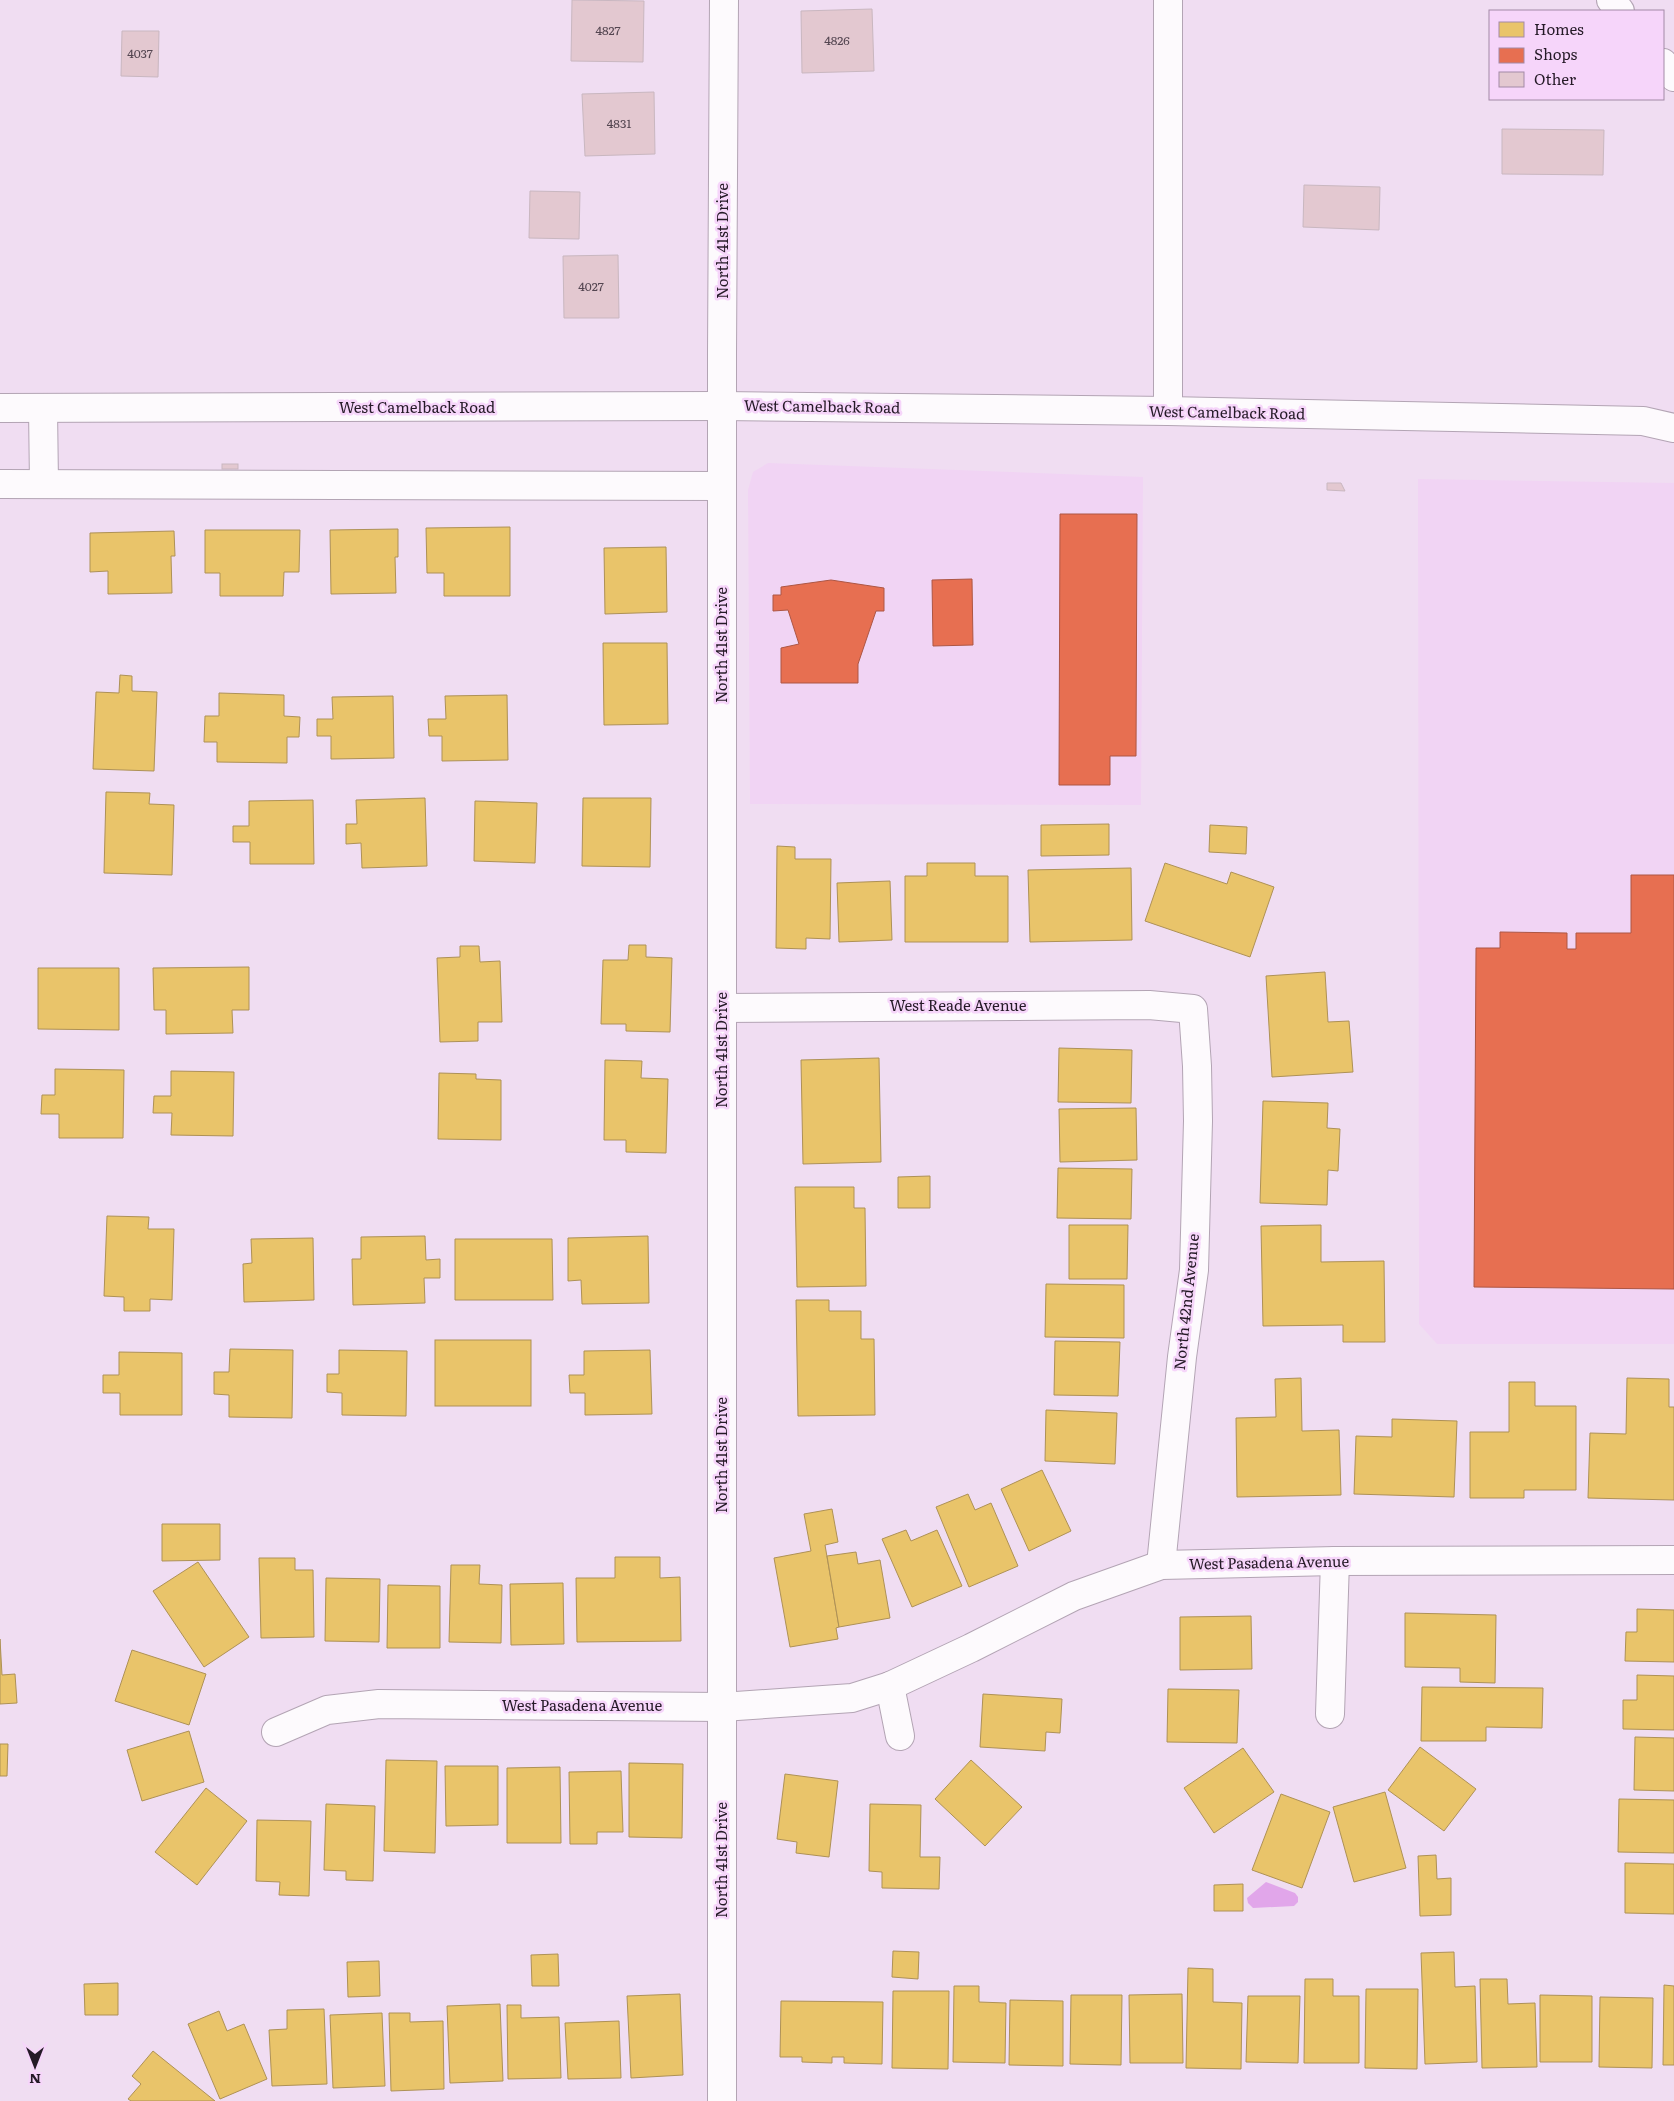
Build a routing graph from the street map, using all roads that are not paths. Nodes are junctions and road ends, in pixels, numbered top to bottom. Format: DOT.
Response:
graph roads {
  1 [pos="724,0"];
  2 [pos="1168,0"];
  3 [pos="1611,0"];
  4 [pos="1619,10"];
  5 [pos="1664,65"];
  6 [pos="1674,77"];
  7 [pos="722,406"];
  8 [pos="0,408"];
  9 [pos="44,408"];
  10 [pos="1168,411"];
  11 [pos="1674,413"];
  12 [pos="1643,421"];
  13 [pos="1674,428"];
  14 [pos="0,484"];
  15 [pos="44,484"];
  16 [pos="722,486"];
  17 [pos="722,1008"];
  18 [pos="1193,1009"];
  19 [pos="1674,1560"];
  20 [pos="1335,1561"];
  21 [pos="1161,1565"];
  22 [pos="890,1686"];
  23 [pos="722,1707"];
  24 [pos="1330,1714"];
  25 [pos="276,1732"];
  26 [pos="900,1736"];
  27 [pos="722,2101"];
  1 -- 7 [label="main road, North 41st Drive"];
  2 -- 10 [label="main road"];
  3 -- 4 [label="main road"];
  5 -- 6 [label="main road"];
  7 -- 9 [label="main road, West Camelback Road"];
  7 -- 10 [label="main road, West Camelback Road"];
  7 -- 16 [label="main road, North 41st Drive"];
  8 -- 9 [label="main road, West Camelback Road"];
  9 -- 15 [label="main road"];
  10 -- 12 [label="main road, West Camelback Road"];
  11 -- 12 [label="main road, West Camelback Road"];
  12 -- 13 [label="main road, West Camelback Road"];
  14 -- 15 [label="main road"];
  15 -- 16 [label="main road"];
  16 -- 17 [label="main road, North 41st Drive"];
  17 -- 18 [label="main road, West Reade Avenue"];
  17 -- 23 [label="main road, North 41st Drive"];
  18 -- 21 [label="main road, North 42nd Avenue"];
  19 -- 20 [label="main road, West Pasadena Avenue"];
  20 -- 21 [label="main road, West Pasadena Avenue"];
  20 -- 24 [label="main road"];
  21 -- 22 [label="main road, West Pasadena Avenue"];
  22 -- 23 [label="main road, West Pasadena Avenue"];
  22 -- 26 [label="main road"];
  23 -- 25 [label="main road, West Pasadena Avenue"];
  23 -- 27 [label="main road, North 41st Drive"];
}
